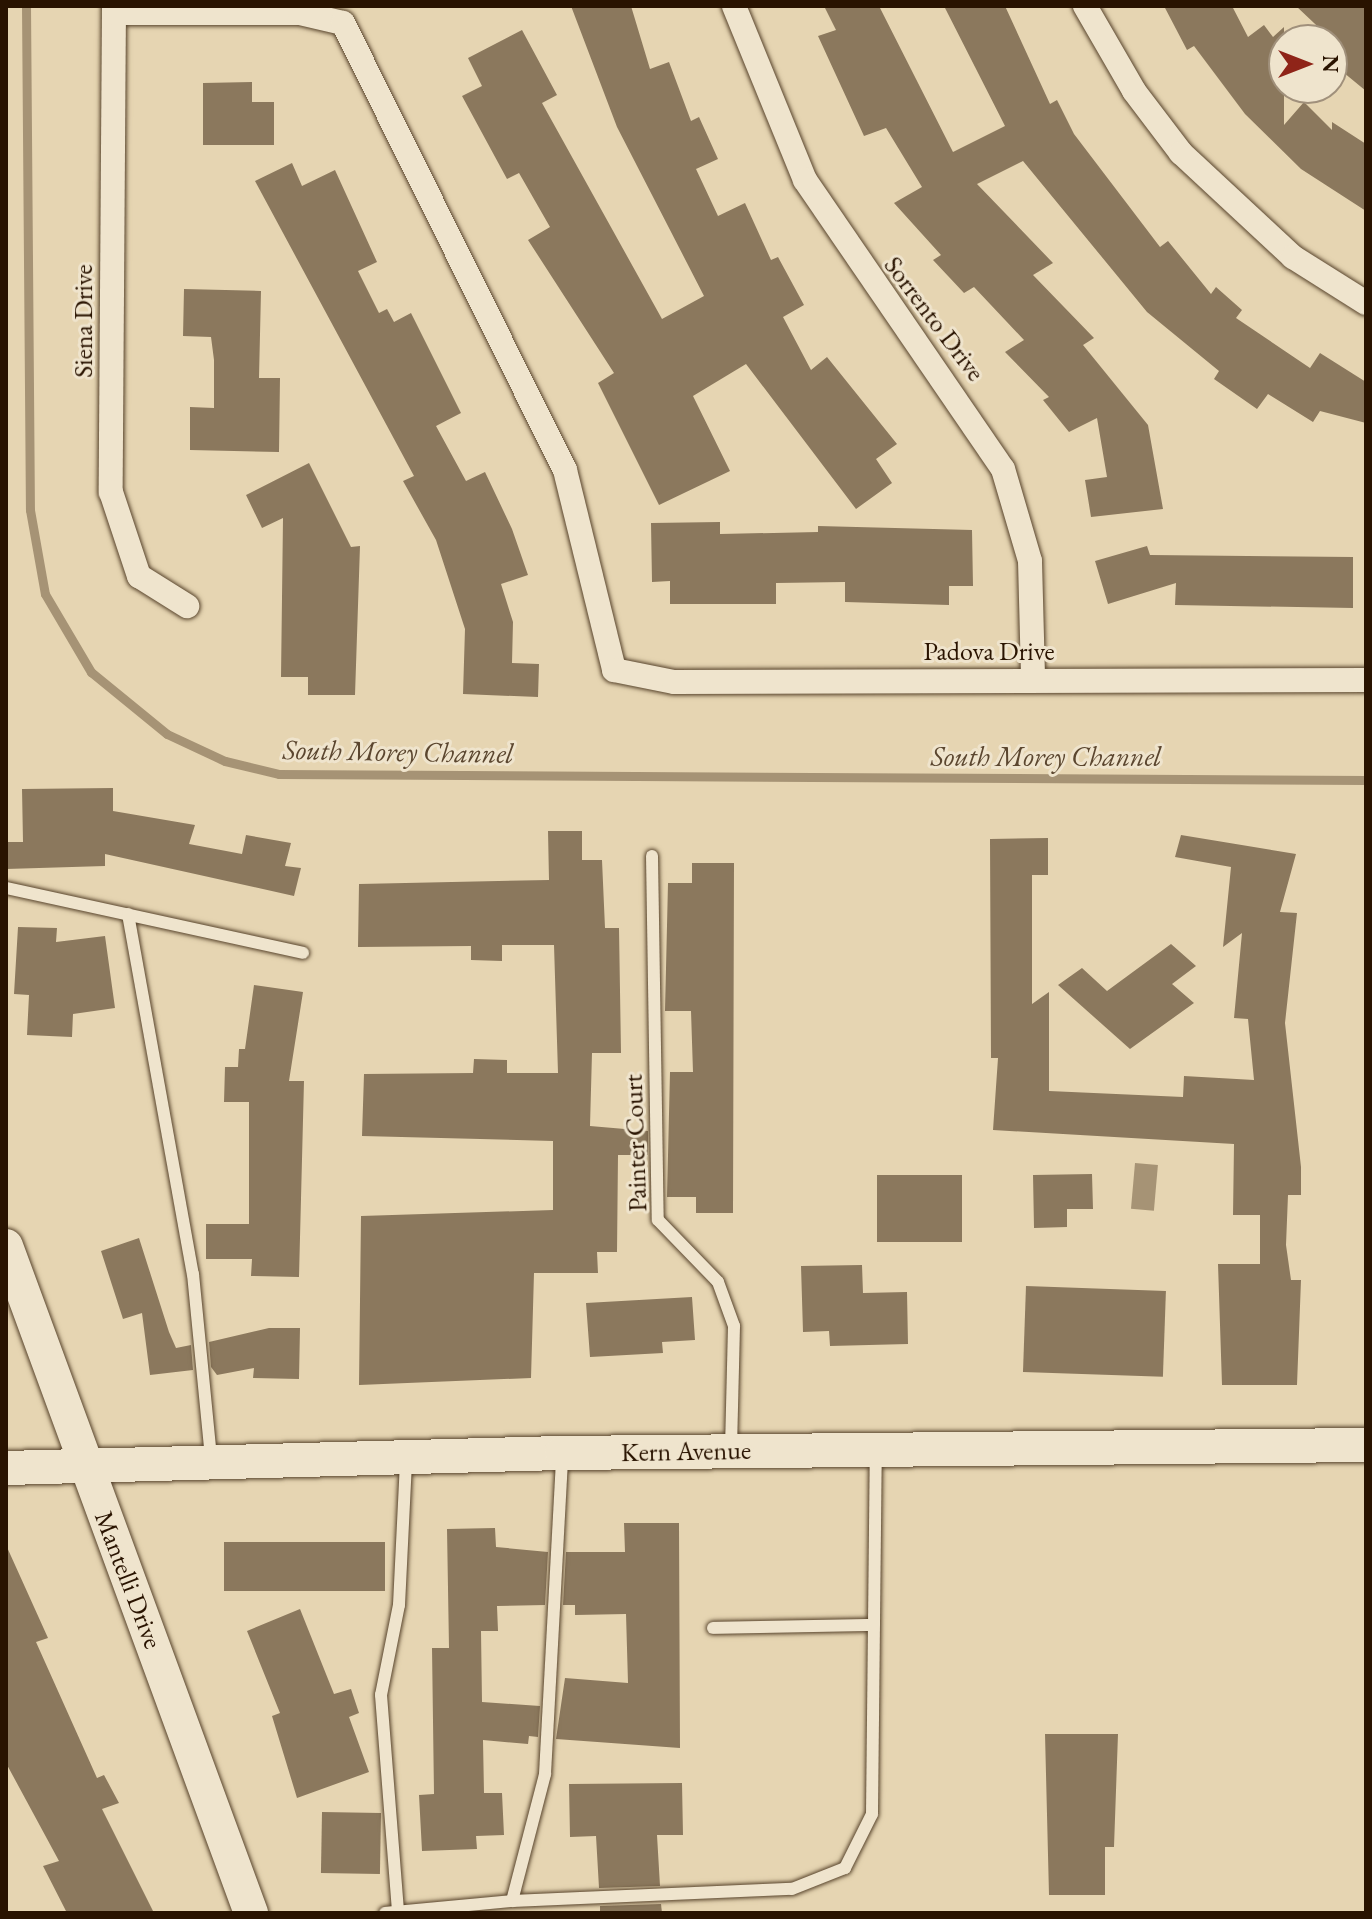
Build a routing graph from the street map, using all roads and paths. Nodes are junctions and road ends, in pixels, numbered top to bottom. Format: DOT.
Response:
graph roads {
  1 [pos="734,6"];
  2 [pos="1085,6"];
  3 [pos="114,10"];
  4 [pos="1366,303"];
  5 [pos="187,606"];
  6 [pos="1033,679"];
  7 [pos="1366,680"];
  8 [pos="652,856"];
  9 [pos="6,888"];
  10 [pos="128,914"];
  11 [pos="303,953"];
  12 [pos="6,1246"];
  13 [pos="1366,1445"];
  14 [pos="876,1450"];
  15 [pos="731,1451"];
  16 [pos="562,1453"];
  17 [pos="406,1458"];
  18 [pos="211,1463"];
  19 [pos="84,1467"];
  20 [pos="6,1468"];
  21 [pos="874,1625"];
  22 [pos="713,1628"];
  23 [pos="512,1901"];
  24 [pos="392,1912"];
  25 [pos="251,1913"];
  1 -- 6 [label="street, Sorrento Drive"];
  2 -- 4 [label="street"];
  3 -- 5 [label="street, Siena Drive"];
  3 -- 6 [label="street, Padova Drive"];
  6 -- 7 [label="street, Padova Drive"];
  8 -- 15 [label="lane, Painter Court"];
  9 -- 10 [label="lane"];
  10 -- 11 [label="lane"];
  10 -- 18 [label="lane"];
  12 -- 19 [label="street, Mantelli Drive"];
  13 -- 14 [label="street, Kern Avenue"];
  14 -- 15 [label="street, Kern Avenue"];
  14 -- 21 [label="lane"];
  15 -- 16 [label="street, Kern Avenue"];
  16 -- 17 [label="street, Kern Avenue"];
  16 -- 23 [label="lane"];
  17 -- 18 [label="street, Kern Avenue"];
  17 -- 24 [label="lane"];
  18 -- 19 [label="street, Kern Avenue"];
  19 -- 20 [label="street, Kern Avenue"];
  19 -- 25 [label="street, Mantelli Drive"];
  21 -- 22 [label="lane"];
  21 -- 23 [label="lane"];
  23 -- 24 [label="lane"];
}
